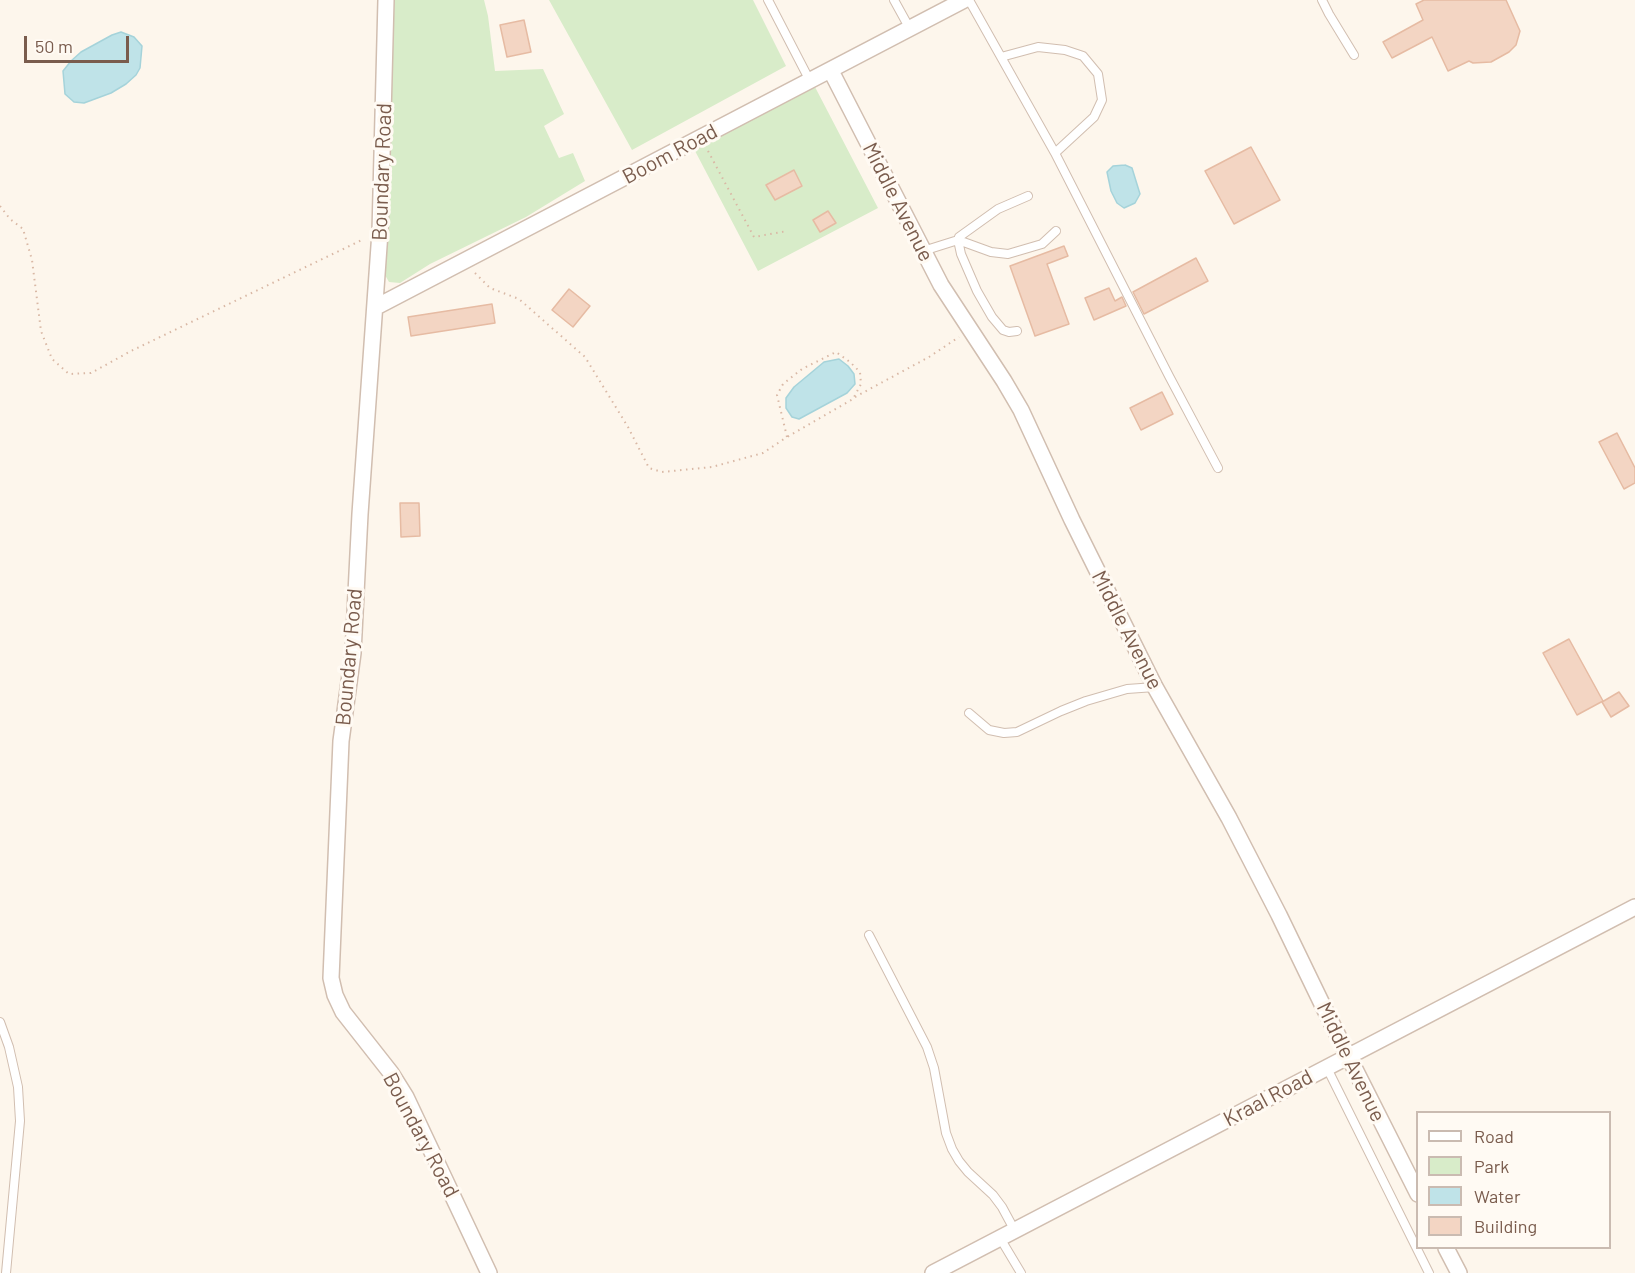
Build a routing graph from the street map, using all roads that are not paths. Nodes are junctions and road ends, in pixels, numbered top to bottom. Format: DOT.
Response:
graph roads {
  1 [pos="386,0"];
  2 [pos="768,0"];
  3 [pos="894,0"];
  4 [pos="964,0"];
  5 [pos="969,0"];
  6 [pos="1322,0"];
  7 [pos="910,29"];
  8 [pos="1354,55"];
  9 [pos="1001,57"];
  10 [pos="831,71"];
  11 [pos="810,81"];
  12 [pos="1055,153"];
  13 [pos="1028,196"];
  14 [pos="1056,231"];
  15 [pos="958,240"];
  16 [pos="923,251"];
  17 [pos="376,307"];
  18 [pos="1017,331"];
  19 [pos="1218,468"];
  20 [pos="1155,687"];
  21 [pos="969,712"];
  22 [pos="1635,907"];
  23 [pos="870,935"];
  24 [pos="0,1022"];
  25 [pos="1349,1056"];
  26 [pos="1327,1068"];
  27 [pos="1416,1190"];
  28 [pos="1015,1230"];
  29 [pos="1000,1238"];
  30 [pos="1416,1247"];
  31 [pos="1417,1249"];
  32 [pos="1447,1249"];
  33 [pos="6,1273"];
  34 [pos="489,1273"];
  35 [pos="933,1273"];
  36 [pos="1021,1273"];
  37 [pos="1429,1273"];
  38 [pos="1459,1273"];
  1 -- 17 [label="street, Boundary Road"];
  2 -- 11 [label="lane"];
  3 -- 7 [label="lane"];
  4 -- 7 [label="street, Boom Road"];
  5 -- 9 [label="lane"];
  6 -- 8 [label="lane"];
  7 -- 10 [label="street, Boom Road"];
  9 -- 12 [label="lane"];
  9 -- 12 [label="lane"];
  10 -- 11 [label="street, Boom Road"];
  10 -- 16 [label="street, Middle Avenue"];
  11 -- 17 [label="street, Boom Road"];
  12 -- 19 [label="lane"];
  13 -- 15 [label="lane"];
  14 -- 15 [label="lane"];
  15 -- 16 [label="lane"];
  15 -- 18 [label="lane"];
  16 -- 20 [label="street, Middle Avenue"];
  17 -- 34 [label="street, Boundary Road"];
  20 -- 21 [label="lane"];
  20 -- 25 [label="street, Middle Avenue"];
  22 -- 25 [label="street, Kraal Road"];
  23 -- 28 [label="lane"];
  24 -- 33 [label="lane"];
  25 -- 26 [label="street, Kraal Road"];
  25 -- 27 [label="street, Middle Avenue"];
  26 -- 28 [label="street, Kraal Road"];
  26 -- 30 [label="lane"];
  28 -- 29 [label="street, Kraal Road"];
  29 -- 35 [label="street, Kraal Road"];
  29 -- 36 [label="lane"];
  31 -- 37 [label="lane"];
  32 -- 38 [label="street"];
}
